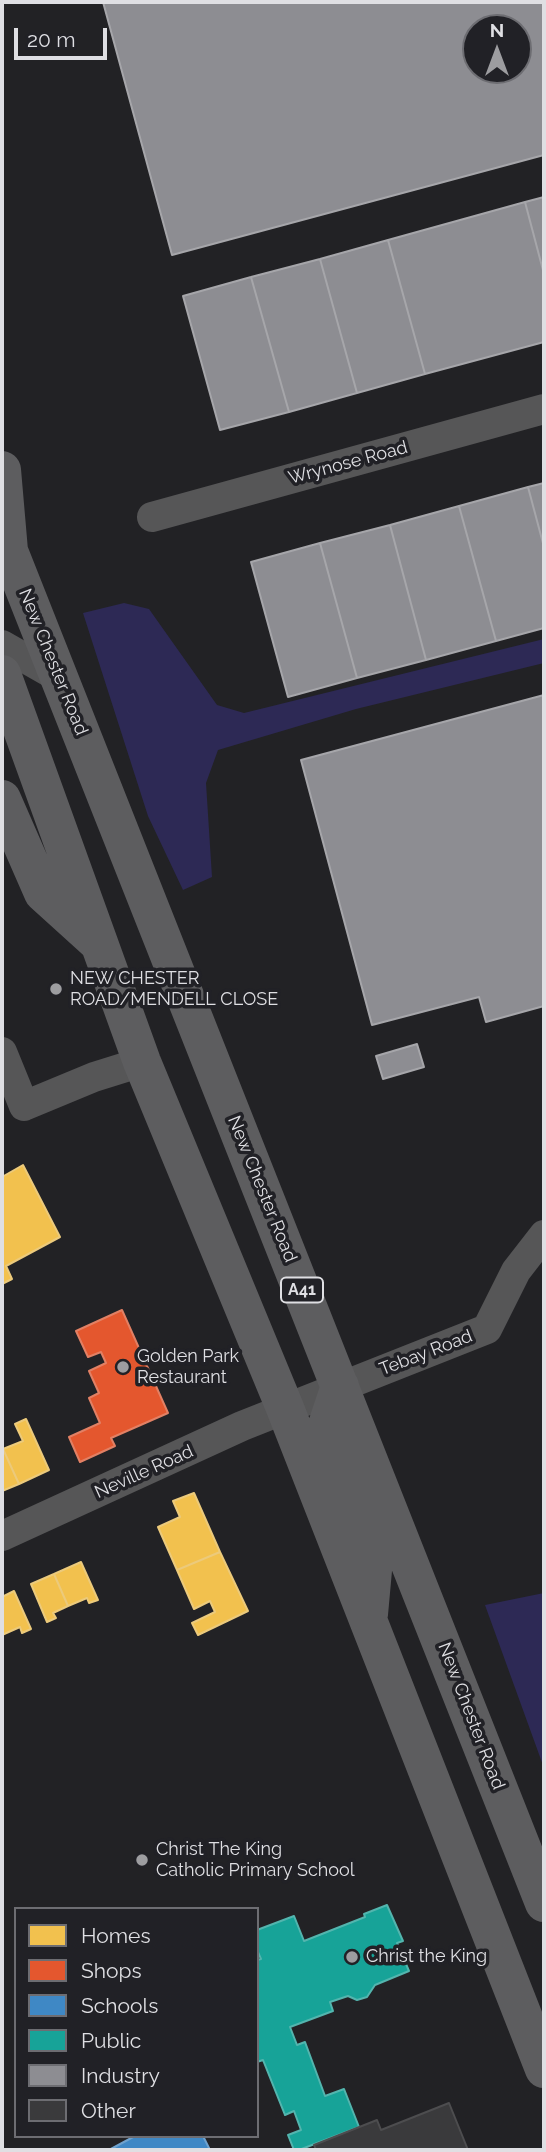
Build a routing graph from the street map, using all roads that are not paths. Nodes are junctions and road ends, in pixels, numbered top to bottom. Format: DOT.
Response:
graph roads {
  1 [pos="544,409"];
  2 [pos="2,470"];
  3 [pos="152,517"];
  4 [pos="6,567"];
  5 [pos="2,645"];
  6 [pos="2,674"];
  7 [pos="60,678"];
  8 [pos="2,799"];
  9 [pos="100,945"];
  10 [pos="2,1052"];
  11 [pos="142,1062"];
  12 [pos="544,1235"];
  13 [pos="340,1386"];
  14 [pos="285,1408"];
  15 [pos="2,1536"];
  16 [pos="368,1619"];
  17 [pos="544,1903"];
  18 [pos="544,2069"];
  1 -- 3 [label="street, Wrynose Road"];
  2 -- 4 [label="highway, New Chester Road / A41"];
  4 -- 7 [label="highway, New Chester Road / A41"];
  5 -- 7 [label="street"];
  6 -- 9 [label="highway"];
  7 -- 13 [label="highway, New Chester Road / A41"];
  8 -- 9 [label="highway"];
  9 -- 11 [label="highway"];
  10 -- 11 [label="street"];
  11 -- 14 [label="highway"];
  12 -- 13 [label="street, Tebay Road"];
  13 -- 14 [label="street, Tebay Road"];
  13 -- 16 [label="highway"];
  13 -- 17 [label="highway, New Chester Road / A41"];
  14 -- 15 [label="street, Neville Road"];
  14 -- 16 [label="highway"];
  16 -- 18 [label="highway"];
}
